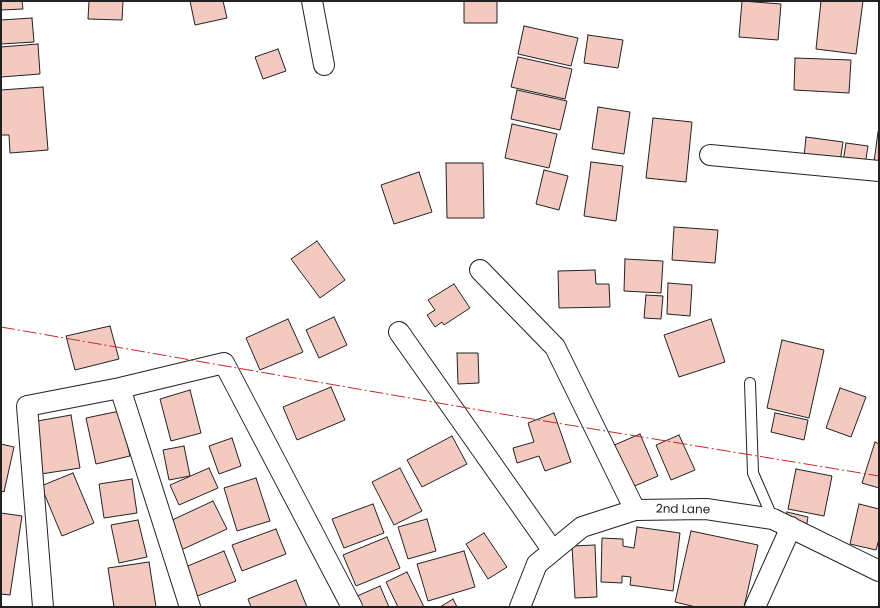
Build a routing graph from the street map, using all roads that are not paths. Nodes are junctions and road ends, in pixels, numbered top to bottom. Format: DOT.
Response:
graph roads {
  1 [pos="312,1"];
  2 [pos="324,65"];
  3 [pos="710,155"];
  4 [pos="879,171"];
  5 [pos="480,270"];
  6 [pos="399,332"];
  7 [pos="750,383"];
  8 [pos="120,388"];
  9 [pos="634,510"];
  10 [pos="782,523"];
  11 [pos="553,551"];
  12 [pos="879,571"];
  13 [pos="43,607"];
  14 [pos="190,607"];
  15 [pos="352,607"];
  16 [pos="520,607"];
  17 [pos="755,607"];
  1 -- 2 [label="street"];
  3 -- 4 [label="street"];
  5 -- 9 [label="street"];
  6 -- 11 [label="street"];
  7 -- 10 [label="lane"];
  8 -- 13 [label="street"];
  8 -- 14 [label="street"];
  8 -- 15 [label="street"];
  9 -- 10 [label="street, 2nd Lane"];
  9 -- 11 [label="street, 2nd Lane"];
  10 -- 12 [label="street, 2nd Lane"];
  10 -- 17 [label="street"];
  11 -- 16 [label="street, 2nd Lane"];
}
